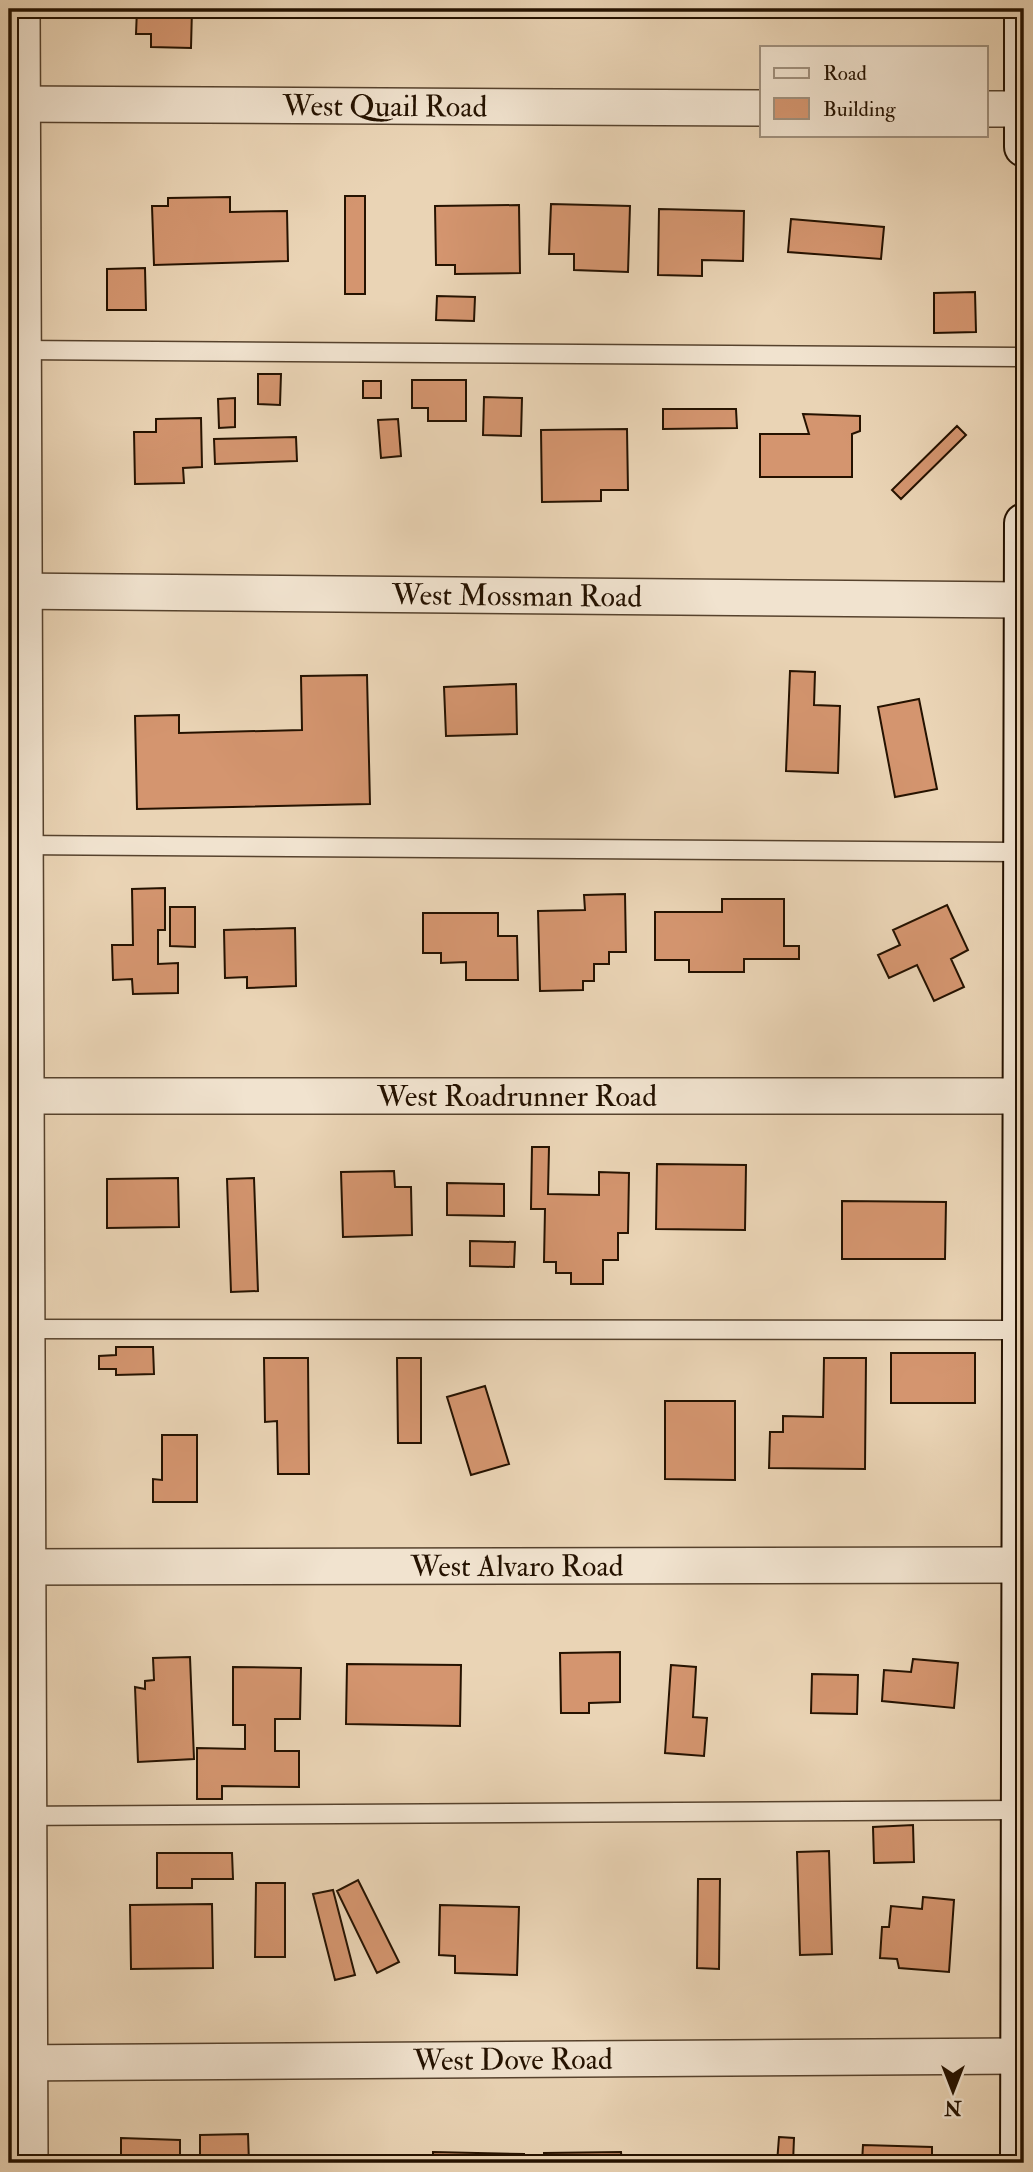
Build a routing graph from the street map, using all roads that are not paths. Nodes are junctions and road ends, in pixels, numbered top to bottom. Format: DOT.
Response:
graph roads {
  1 [pos="22,9"];
  2 [pos="1024,9"];
  3 [pos="16,104"];
  4 [pos="760,108"];
  5 [pos="988,109"];
  6 [pos="1024,109"];
  7 [pos="1024,147"];
  8 [pos="17,350"];
  9 [pos="1024,357"];
  10 [pos="1024,523"];
  11 [pos="17,591"];
  12 [pos="1024,600"];
  13 [pos="18,845"];
  14 [pos="1024,852"];
  15 [pos="1024,979"];
  16 [pos="18,1096"];
  17 [pos="1023,1096"];
  18 [pos="1023,1233"];
  19 [pos="18,1329"];
  20 [pos="1024,1330"];
  21 [pos="1024,1565"];
  22 [pos="18,1567"];
  23 [pos="1021,1810"];
  24 [pos="19,1816"];
  25 [pos="1019,2056"];
  26 [pos="19,2063"];
  27 [pos="30,2163"];
  28 [pos="1020,2163"];
  1 -- 3 [label="street"];
  2 -- 6 [label="main road"];
  3 -- 4 [label="street, West Quail Road"];
  3 -- 8 [label="street"];
  5 -- 6 [label="street"];
  6 -- 7 [label="main road"];
  8 -- 9 [label="lane"];
  8 -- 11 [label="street"];
  10 -- 12 [label="main road"];
  11 -- 12 [label="street, West Mossman Road"];
  11 -- 13 [label="street"];
  12 -- 14 [label="main road"];
  13 -- 14 [label="lane"];
  13 -- 16 [label="street"];
  14 -- 15 [label="main road"];
  15 -- 17 [label="main road"];
  16 -- 17 [label="street, West Roadrunner Road"];
  16 -- 19 [label="street"];
  17 -- 18 [label="main road"];
  18 -- 20 [label="main road"];
  19 -- 20 [label="lane"];
  19 -- 22 [label="street"];
  20 -- 21 [label="main road"];
  21 -- 22 [label="street, West Alvaro Road"];
  21 -- 23 [label="main road"];
  22 -- 24 [label="street"];
  23 -- 24 [label="lane"];
  23 -- 25 [label="main road"];
  24 -- 26 [label="street"];
  25 -- 26 [label="street, West Dove Road"];
  25 -- 28 [label="main road"];
  26 -- 27 [label="street"];
}
